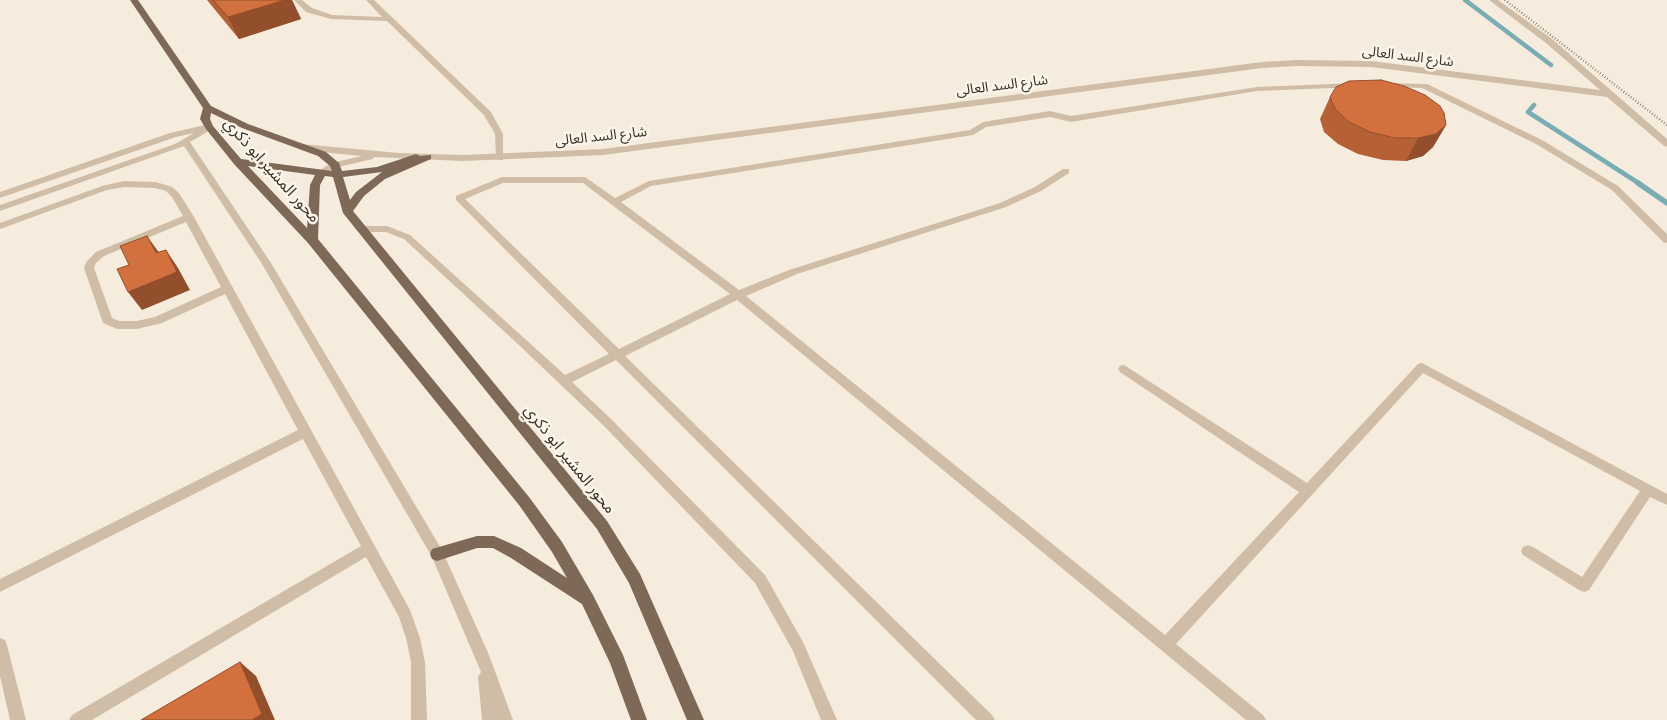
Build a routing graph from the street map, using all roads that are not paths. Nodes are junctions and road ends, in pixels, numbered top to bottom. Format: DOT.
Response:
graph roads {
  1 [pos="134,0"];
  2 [pos="298,0"];
  3 [pos="370,0"];
  4 [pos="1493,0"];
  5 [pos="389,19"];
  6 [pos="1380,84"];
  7 [pos="1362,85"];
  8 [pos="1608,94"];
  9 [pos="208,108"];
  10 [pos="209,127"];
  11 [pos="186,142"];
  12 [pos="1667,144"];
  13 [pos="301,147"];
  14 [pos="399,156"];
  15 [pos="416,157"];
  16 [pos="427,157"];
  17 [pos="500,158"];
  18 [pos="238,162"];
  19 [pos="336,170"];
  20 [pos="1066,171"];
  21 [pos="322,174"];
  22 [pos="0,194"];
  23 [pos="614,202"];
  24 [pos="0,208"];
  25 [pos="347,211"];
  26 [pos="189,217"];
  27 [pos="0,226"];
  28 [pos="360,229"];
  29 [pos="312,240"];
  30 [pos="1667,240"];
  31 [pos="228,288"];
  32 [pos="738,295"];
  33 [pos="617,355"];
  34 [pos="1124,369"];
  35 [pos="564,381"];
  36 [pos="306,432"];
  37 [pos="1648,489"];
  38 [pos="1308,490"];
  39 [pos="1667,500"];
  40 [pos="368,548"];
  41 [pos="1528,551"];
  42 [pos="437,554"];
  43 [pos="0,586"];
  44 [pos="588,600"];
  45 [pos="0,645"];
  46 [pos="1166,645"];
  47 [pos="482,655"];
  48 [pos="417,719"];
  49 [pos="18,720"];
  50 [pos="76,720"];
  51 [pos="490,720"];
  52 [pos="505,720"];
  53 [pos="639,720"];
  54 [pos="696,720"];
  55 [pos="829,720"];
  56 [pos="986,720"];
  57 [pos="1258,720"];
  1 -- 9 [label="main road"];
  2 -- 5 [label="lane"];
  3 -- 5 [label="lane"];
  4 -- 8 [label="street"];
  5 -- 17 [label="lane"];
  6 -- 30 [label="lane"];
  7 -- 23 [label="lane"];
  8 -- 12 [label="street"];
  8 -- 17 [label="street, شارع السد العالى"];
  9 -- 10 [label="main road, محور المشير ابو ذكري"];
  9 -- 13 [label="main road, محور المشير ابو ذكري"];
  10 -- 11 [label="lane"];
  10 -- 18 [label="main road, محور المشير ابو ذكري"];
  10 -- 22 [label="lane"];
  11 -- 24 [label="lane"];
  11 -- 42 [label="lane"];
  13 -- 14 [label="street, شارع السد العالى"];
  13 -- 19 [label="main road, محور المشير ابو ذكري"];
  14 -- 15 [label="street, شارع السد العالى"];
  14 -- 19 [label="street, شارع السد العالى"];
  15 -- 16 [label="street, شارع السد العالى"];
  15 -- 19 [label="main road"];
  16 -- 17 [label="street, شارع السد العالى"];
  16 -- 25 [label="main road"];
  18 -- 21 [label="main road"];
  18 -- 29 [label="main road, محور المشير ابو ذكري"];
  19 -- 21 [label="main road"];
  19 -- 25 [label="main road, محور المشير ابو ذكري"];
  20 -- 32 [label="lane"];
  21 -- 29 [label="main road"];
  23 -- 32 [label="lane"];
  23 -- 33 [label="lane"];
  25 -- 28 [label="main road, محور المشير ابو ذكري"];
  26 -- 27 [label="lane"];
  26 -- 31 [label="lane"];
  26 -- 31 [label="lane"];
  28 -- 35 [label="lane"];
  28 -- 54 [label="main road, محور المشير ابو ذكري"];
  29 -- 44 [label="main road, محور المشير ابو ذكري"];
  31 -- 36 [label="lane"];
  32 -- 33 [label="lane"];
  32 -- 46 [label="lane"];
  33 -- 35 [label="lane"];
  33 -- 56 [label="lane"];
  34 -- 38 [label="lane"];
  35 -- 55 [label="lane"];
  36 -- 40 [label="lane"];
  36 -- 43 [label="lane"];
  37 -- 38 [label="lane"];
  37 -- 39 [label="lane"];
  37 -- 41 [label="lane"];
  38 -- 46 [label="lane"];
  40 -- 48 [label="lane"];
  40 -- 50 [label="lane"];
  42 -- 44 [label="main road"];
  42 -- 47 [label="lane"];
  44 -- 53 [label="main road, محور المشير ابو ذكري"];
  45 -- 49 [label="lane"];
  46 -- 57 [label="lane"];
  47 -- 51 [label="lane"];
  47 -- 52 [label="lane"];
}
